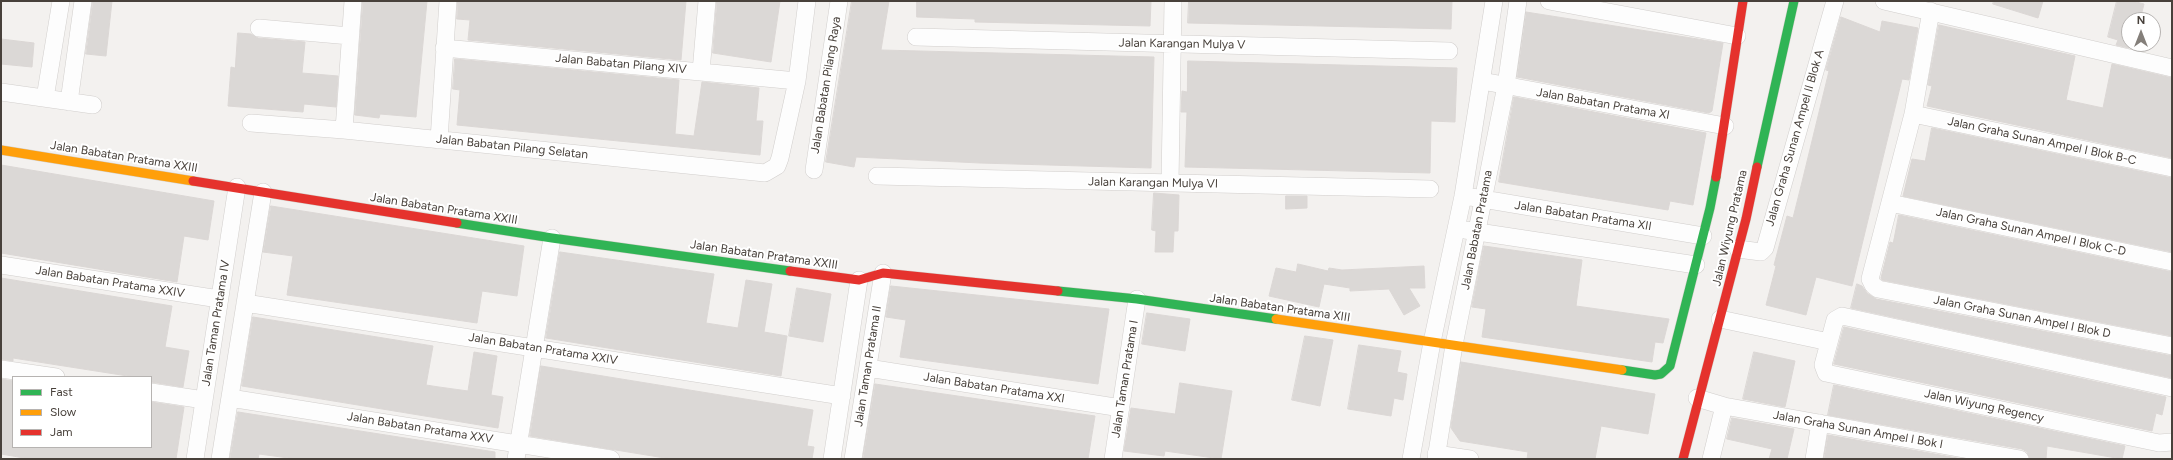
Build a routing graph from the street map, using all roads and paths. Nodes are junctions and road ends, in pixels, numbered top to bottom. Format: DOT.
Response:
graph roads {
  1 [pos="60,1"];
  2 [pos="83,1"];
  3 [pos="353,1"];
  4 [pos="448,1"];
  5 [pos="707,1"];
  6 [pos="807,1"];
  7 [pos="839,1"];
  8 [pos="1173,1"];
  9 [pos="1494,1"];
  10 [pos="1518,1"];
  11 [pos="1549,1"];
  12 [pos="1743,1"];
  13 [pos="1794,1"];
  14 [pos="1834,1"];
  15 [pos="1884,1"];
  16 [pos="1931,10"];
  17 [pos="259,28"];
  18 [pos="350,36"];
  19 [pos="1737,36"];
  20 [pos="916,37"];
  21 [pos="1172,44"];
  22 [pos="444,48"];
  23 [pos="1449,51"];
  24 [pos="2171,62"];
  25 [pos="701,72"];
  26 [pos="797,80"];
  27 [pos="1482,81"];
  28 [pos="1506,86"];
  29 [pos="1,92"];
  30 [pos="45,98"];
  31 [pos="69,102"];
  32 [pos="93,105"];
  33 [pos="1913,114"];
  34 [pos="252,123"];
  35 [pos="1725,126"];
  36 [pos="344,130"];
  37 [pos="439,140"];
  38 [pos="1,150"];
  39 [pos="2172,168"];
  40 [pos="814,170"];
  41 [pos="877,176"];
  42 [pos="1170,183"];
  43 [pos="238,187"];
  44 [pos="1430,189"];
  45 [pos="263,192"];
  46 [pos="1463,196"];
  47 [pos="1482,199"];
  48 [pos="1890,203"];
  49 [pos="1456,228"];
  50 [pos="1476,232"];
  51 [pos="1704,236"];
  52 [pos="552,238"];
  53 [pos="1738,249"];
  54 [pos="2172,262"];
  55 [pos="1,265"];
  56 [pos="1696,265"];
  57 [pos="883,273"];
  58 [pos="859,280"];
  59 [pos="220,299"];
  60 [pos="1137,300"];
  61 [pos="245,303"];
  62 [pos="1720,319"];
  63 [pos="1432,342"];
  64 [pos="1829,342"];
  65 [pos="1454,345"];
  66 [pos="2172,346"];
  67 [pos="534,348"];
  68 [pos="1670,366"];
  69 [pos="1,368"];
  70 [pos="868,368"];
  71 [pos="50,376"];
  72 [pos="2172,388"];
  73 [pos="152,392"];
  74 [pos="842,396"];
  75 [pos="230,398"];
  76 [pos="1697,398"];
  77 [pos="204,400"];
  78 [pos="1724,406"];
  79 [pos="1121,408"];
  80 [pos="1820,423"];
  81 [pos="2172,442"];
  82 [pos="517,452"];
  83 [pos="1436,456"];
  84 [pos="195,459"];
  85 [pos="220,459"];
  86 [pos="611,459"];
  87 [pos="832,459"];
  88 [pos="853,459"];
  89 [pos="1113,459"];
  90 [pos="1411,459"];
  91 [pos="1470,459"];
  92 [pos="1683,459"];
  93 [pos="1711,459"];
  94 [pos="1814,459"];
  95 [pos="2020,459"];
  1 -- 30 [label="street"];
  2 -- 31 [label="street"];
  3 -- 18 [label="street"];
  4 -- 22 [label="street"];
  5 -- 25 [label="street"];
  6 -- 26 [label="street"];
  7 -- 40 [label="street, Jalan Babatan Pilang Raya"];
  8 -- 21 [label="street"];
  9 -- 27 [label="street, Jalan Babatan Pratama"];
  10 -- 28 [label="street, Jalan Babatan Pratama"];
  11 -- 19 [label="street"];
  12 -- 19 [label="street, Jalan Wiyung Pratama"];
  13 -- 53 [label="street, Jalan Wiyung Pratama"];
  14 -- 53 [label="street, Jalan Graha Sunan Ampel II Blok A"];
  15 -- 16 [label="street"];
  16 -- 24 [label="street"];
  16 -- 33 [label="street"];
  17 -- 18 [label="street"];
  18 -- 36 [label="street"];
  19 -- 35 [label="street, Jalan Wiyung Pratama"];
  20 -- 21 [label="street, Jalan Karangan Mulya V"];
  21 -- 23 [label="street, Jalan Karangan Mulya V"];
  21 -- 42 [label="street"];
  22 -- 25 [label="street, Jalan Babatan Pilang XIV"];
  22 -- 37 [label="street"];
  25 -- 26 [label="street, Jalan Babatan Pilang XIV"];
  26 -- 37 [label="street, Jalan Babatan Pilang Selatan"];
  27 -- 28 [label="street, Jalan Babatan Pratama XI"];
  27 -- 46 [label="street, Jalan Babatan Pratama"];
  28 -- 35 [label="street, Jalan Babatan Pratama XI"];
  28 -- 47 [label="street, Jalan Babatan Pratama"];
  29 -- 30 [label="street"];
  30 -- 31 [label="street"];
  31 -- 32 [label="street"];
  33 -- 39 [label="street, Jalan Graha Sunan Ampel I Blok B-C"];
  33 -- 48 [label="street"];
  34 -- 36 [label="street, Jalan Babatan Pilang Selatan"];
  35 -- 51 [label="street, Jalan Wiyung Pratama"];
  36 -- 37 [label="street, Jalan Babatan Pilang Selatan"];
  38 -- 43 [label="street, Jalan Babatan Pratama XXIII"];
  41 -- 42 [label="street, Jalan Karangan Mulya VI"];
  42 -- 44 [label="street, Jalan Karangan Mulya VI"];
  43 -- 45 [label="street, Jalan Babatan Pratama XXIII"];
  43 -- 59 [label="street, Jalan Taman Pratama IV"];
  45 -- 52 [label="street, Jalan Babatan Pratama XXIII"];
  45 -- 61 [label="street, Jalan Taman Pratama IV"];
  46 -- 47 [label="street, Jalan Babatan Pratama XII"];
  46 -- 49 [label="street, Jalan Babatan Pratama"];
  47 -- 50 [label="street, Jalan Babatan Pratama"];
  47 -- 51 [label="street, Jalan Babatan Pratama XII"];
  48 -- 54 [label="street, Jalan Graha Sunan Ampel I Blok C-D"];
  48 -- 66 [label="street, Jalan Graha Sunan Ampel I Blok D"];
  49 -- 50 [label="street"];
  49 -- 63 [label="street, Jalan Babatan Pratama"];
  50 -- 56 [label="street"];
  50 -- 65 [label="street, Jalan Babatan Pratama"];
  51 -- 56 [label="street, Jalan Wiyung Pratama"];
  52 -- 58 [label="street, Jalan Babatan Pratama XXIII"];
  52 -- 67 [label="street"];
  53 -- 62 [label="street, Jalan Wiyung Pratama"];
  55 -- 59 [label="street, Jalan Babatan Pratama XXIV"];
  56 -- 68 [label="street, Jalan Wiyung Pratama"];
  57 -- 58 [label="street, Jalan Babatan Pratama XXIII"];
  57 -- 60 [label="street, Jalan Babatan Pratama XIII"];
  57 -- 70 [label="street, Jalan Taman Pratama II"];
  58 -- 74 [label="street, Jalan Taman Pratama II"];
  59 -- 77 [label="street, Jalan Taman Pratama IV"];
  60 -- 63 [label="street, Jalan Babatan Pratama XIII"];
  60 -- 79 [label="street, Jalan Taman Pratama I"];
  61 -- 67 [label="street, Jalan Babatan Pratama XXIV"];
  61 -- 75 [label="street, Jalan Taman Pratama IV"];
  62 -- 64 [label="street"];
  62 -- 76 [label="street, Jalan Wiyung Pratama"];
  63 -- 65 [label="street, Jalan Babatan Pratama XIII"];
  63 -- 90 [label="street, Jalan Babatan Pratama"];
  64 -- 72 [label="street, Jalan Wiyung Regency"];
  64 -- 81 [label="street, Jalan Wiyung Regency"];
  65 -- 68 [label="street, Jalan Babatan Pratama XIII"];
  65 -- 83 [label="street, Jalan Babatan Pratama"];
  67 -- 74 [label="street, Jalan Babatan Pratama XXIV"];
  67 -- 82 [label="street"];
  69 -- 71 [label="street"];
  70 -- 79 [label="street, Jalan Babatan Pratama XXI"];
  70 -- 88 [label="street, Jalan Taman Pratama II"];
  73 -- 77 [label="street"];
  74 -- 87 [label="street, Jalan Taman Pratama II"];
  75 -- 82 [label="street, Jalan Babatan Pratama XXV"];
  75 -- 85 [label="street, Jalan Taman Pratama IV"];
  76 -- 78 [label="street, Jalan Graha Sunan Ampel I Bok I"];
  76 -- 92 [label="street, Jalan Wiyung Pratama"];
  77 -- 84 [label="street, Jalan Taman Pratama IV"];
  78 -- 80 [label="street, Jalan Graha Sunan Ampel I Bok I"];
  78 -- 93 [label="street"];
  79 -- 89 [label="street, Jalan Taman Pratama I"];
  80 -- 94 [label="street"];
  80 -- 95 [label="street, Jalan Graha Sunan Ampel I Bok I"];
  82 -- 86 [label="street, Jalan Babatan Pratama XXV"];
  83 -- 91 [label="street"];
}
